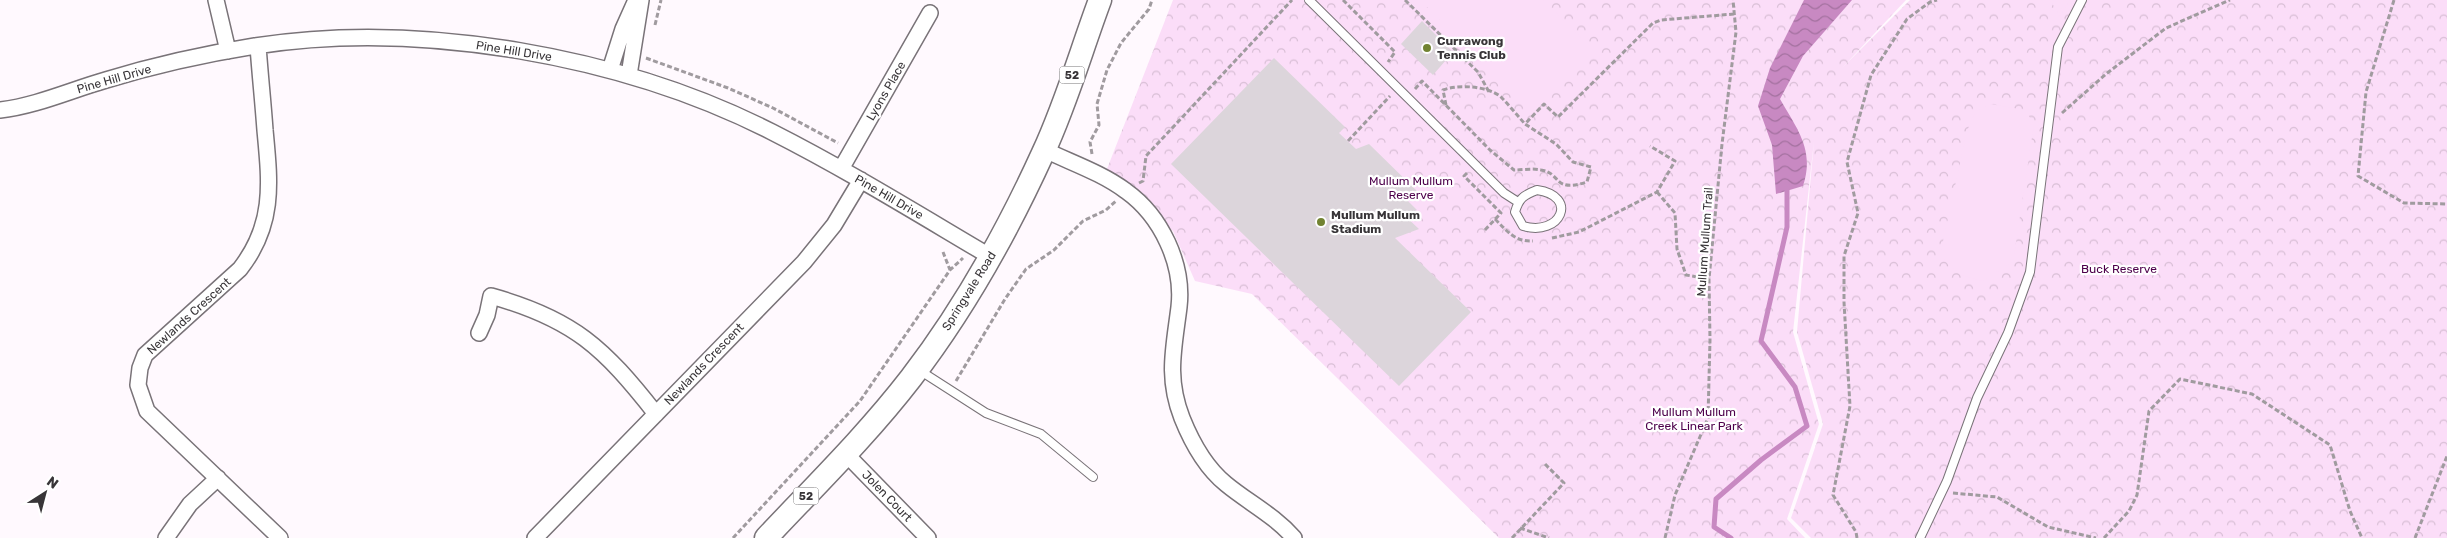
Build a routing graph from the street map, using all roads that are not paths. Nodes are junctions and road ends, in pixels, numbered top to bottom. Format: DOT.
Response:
graph roads {
  1 [pos="216,0"];
  2 [pos="636,0"];
  3 [pos="641,0"];
  4 [pos="1100,0"];
  5 [pos="1309,0"];
  6 [pos="2082,0"];
  7 [pos="930,13"];
  8 [pos="258,46"];
  9 [pos="228,51"];
  10 [pos="610,70"];
  11 [pos="628,75"];
  12 [pos="0,110"];
  13 [pos="1045,150"];
  14 [pos="841,169"];
  15 [pos="861,180"];
  16 [pos="1518,202"];
  17 [pos="982,252"];
  18 [pos="479,332"];
  19 [pos="918,369"];
  20 [pos="656,414"];
  21 [pos="846,454"];
  22 [pos="1093,477"];
  23 [pos="218,478"];
  24 [pos="166,538"];
  25 [pos="280,538"];
  26 [pos="535,538"];
  27 [pos="766,538"];
  28 [pos="928,538"];
  29 [pos="1294,538"];
  30 [pos="1920,538"];
  1 -- 9 [label="street"];
  2 -- 10 [label="street"];
  3 -- 11 [label="street"];
  4 -- 13 [label="main road, Springvale Road / 52"];
  5 -- 16 [label="lane"];
  6 -- 30 [label="lane"];
  7 -- 14 [label="street, Lyons Place"];
  8 -- 9 [label="street, Pine Hill Drive"];
  8 -- 10 [label="street, Pine Hill Drive"];
  8 -- 23 [label="street, Newlands Crescent"];
  9 -- 12 [label="street, Pine Hill Drive"];
  10 -- 11 [label="street, Pine Hill Drive"];
  11 -- 14 [label="street, Pine Hill Drive"];
  13 -- 17 [label="main road, Springvale Road / 52"];
  13 -- 29 [label="street"];
  14 -- 15 [label="street, Pine Hill Drive"];
  15 -- 17 [label="street, Pine Hill Drive"];
  15 -- 20 [label="street, Newlands Crescent"];
  16 -- 16 [label="lane"];
  17 -- 19 [label="main road, Springvale Road / 52"];
  18 -- 20 [label="street"];
  19 -- 21 [label="main road, Springvale Road / 52"];
  19 -- 22 [label="lane"];
  20 -- 26 [label="street, Newlands Crescent"];
  21 -- 27 [label="main road, Springvale Road / 52"];
  21 -- 28 [label="street, Jolen Court"];
  23 -- 24 [label="street"];
  23 -- 25 [label="street, Newlands Crescent"];
}
